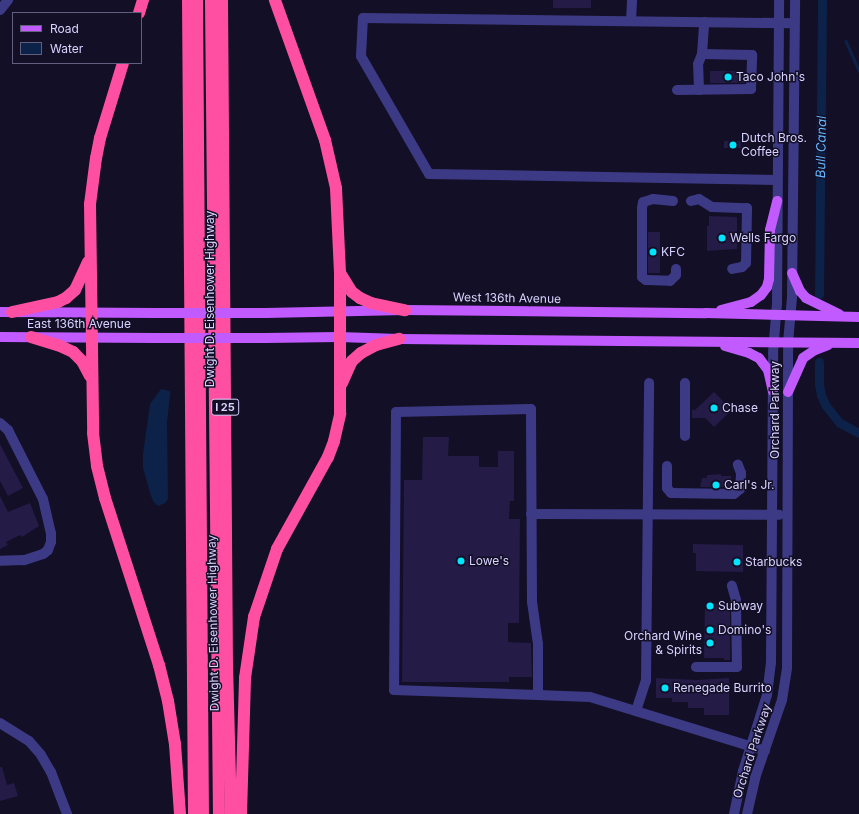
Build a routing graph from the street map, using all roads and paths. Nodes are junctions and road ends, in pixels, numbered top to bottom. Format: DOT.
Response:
graph roads {
  1 [pos="8,0"];
  2 [pos="143,0"];
  3 [pos="188,0"];
  4 [pos="197,0"];
  5 [pos="211,0"];
  6 [pos="222,0"];
  7 [pos="275,0"];
  8 [pos="632,0"];
  9 [pos="778,0"];
  10 [pos="795,0"];
  11 [pos="0,10"];
  12 [pos="139,12"];
  13 [pos="631,21"];
  14 [pos="704,22"];
  15 [pos="778,22"];
  16 [pos="794,23"];
  17 [pos="702,54"];
  18 [pos="123,64"];
  19 [pos="677,90"];
  20 [pos="699,90"];
  21 [pos="777,180"];
  22 [pos="673,201"];
  23 [pos="691,201"];
  24 [pos="777,201"];
  25 [pos="90,259"];
  26 [pos="676,269"];
  27 [pos="732,269"];
  28 [pos="340,273"];
  29 [pos="792,273"];
  30 [pos="405,310"];
  31 [pos="6,312"];
  32 [pos="91,312"];
  33 [pos="156,312"];
  34 [pos="338,312"];
  35 [pos="706,313"];
  36 [pos="776,316"];
  37 [pos="791,316"];
  38 [pos="844,316"];
  39 [pos="859,317"];
  40 [pos="0,337"];
  41 [pos="31,337"];
  42 [pos="91,337"];
  43 [pos="339,337"];
  44 [pos="399,339"];
  45 [pos="707,342"];
  46 [pos="836,342"];
  47 [pos="859,342"];
  48 [pos="774,343"];
  49 [pos="788,343"];
  50 [pos="92,380"];
  51 [pos="649,383"];
  52 [pos="685,383"];
  53 [pos="340,386"];
  54 [pos="773,391"];
  55 [pos="788,392"];
  56 [pos="0,423"];
  57 [pos="685,436"];
  58 [pos="738,464"];
  59 [pos="667,466"];
  60 [pos="531,514"];
  61 [pos="773,515"];
  62 [pos="788,515"];
  63 [pos="648,516"];
  64 [pos="0,561"];
  65 [pos="732,586"];
  66 [pos="696,667"];
  67 [pos="538,695"];
  68 [pos="636,711"];
  69 [pos="0,723"];
  70 [pos="751,747"];
  71 [pos="765,751"];
  72 [pos="67,814"];
  73 [pos="180,814"];
  74 [pos="194,814"];
  75 [pos="203,814"];
  76 [pos="219,814"];
  77 [pos="231,814"];
  78 [pos="241,814"];
  79 [pos="734,814"];
  80 [pos="747,814"];
  1 -- 11 [label="street"];
  2 -- 12 [label="highway"];
  3 -- 74 [label="highway, Dwight D. Eisenhower Highway"];
  4 -- 75 [label="highway"];
  5 -- 76 [label="highway"];
  6 -- 77 [label="highway, Dwight D. Eisenhower Highway / I 25"];
  7 -- 28 [label="highway"];
  8 -- 13 [label="street"];
  9 -- 15 [label="street, Orchard Parkway"];
  10 -- 16 [label="street, Orchard Parkway"];
  13 -- 14 [label="street"];
  13 -- 21 [label="street"];
  14 -- 15 [label="street"];
  14 -- 17 [label="street"];
  15 -- 16 [label="street"];
  15 -- 21 [label="street, Orchard Parkway"];
  16 -- 29 [label="street, Orchard Parkway"];
  17 -- 20 [label="street"];
  17 -- 20 [label="street"];
  18 -- 25 [label="highway"];
  19 -- 20 [label="street"];
  21 -- 24 [label="street, Orchard Parkway"];
  22 -- 26 [label="street"];
  23 -- 27 [label="street"];
  24 -- 35 [label="main road"];
  24 -- 36 [label="street, Orchard Parkway"];
  25 -- 31 [label="highway"];
  25 -- 32 [label="highway"];
  28 -- 30 [label="highway"];
  28 -- 34 [label="highway"];
  29 -- 37 [label="street, Orchard Parkway"];
  29 -- 38 [label="main road"];
  30 -- 34 [label="main road, West 136th Avenue"];
  30 -- 35 [label="main road, West 136th Avenue"];
  31 -- 32 [label="main road, East 136th Avenue"];
  32 -- 33 [label="main road, East 136th Avenue"];
  32 -- 42 [label="highway"];
  33 -- 34 [label="main road, West 136th Avenue, bridge"];
  34 -- 43 [label="highway"];
  35 -- 36 [label="main road, West 136th Avenue"];
  36 -- 37 [label="main road, West 136th Avenue"];
  36 -- 48 [label="street, Orchard Parkway"];
  37 -- 38 [label="main road, West 136th Avenue"];
  37 -- 49 [label="street, Orchard Parkway"];
  38 -- 39 [label="main road, West 136th Avenue"];
  40 -- 41 [label="main road, East 136th Avenue"];
  41 -- 42 [label="main road, East 136th Avenue"];
  41 -- 50 [label="highway"];
  42 -- 43 [label="main road, East 136th Avenue, bridge"];
  42 -- 50 [label="highway"];
  43 -- 44 [label="main road"];
  43 -- 53 [label="highway"];
  44 -- 45 [label="main road"];
  44 -- 53 [label="highway"];
  45 -- 48 [label="main road"];
  45 -- 54 [label="main road"];
  46 -- 47 [label="main road"];
  46 -- 49 [label="main road"];
  46 -- 55 [label="main road"];
  48 -- 49 [label="main road"];
  48 -- 54 [label="street, Orchard Parkway"];
  49 -- 55 [label="street, Orchard Parkway"];
  50 -- 73 [label="highway"];
  51 -- 63 [label="street"];
  52 -- 57 [label="street"];
  53 -- 78 [label="highway"];
  54 -- 61 [label="street, Orchard Parkway"];
  55 -- 62 [label="street, Orchard Parkway"];
  56 -- 64 [label="street"];
  58 -- 59 [label="street"];
  60 -- 63 [label="street"];
  60 -- 67 [label="street"];
  60 -- 67 [label="street"];
  61 -- 62 [label="street"];
  61 -- 63 [label="street"];
  61 -- 70 [label="street, Orchard Parkway"];
  62 -- 71 [label="street, Orchard Parkway"];
  63 -- 68 [label="street"];
  65 -- 66 [label="street"];
  67 -- 68 [label="street"];
  68 -- 70 [label="street"];
  69 -- 72 [label="street"];
  70 -- 71 [label="street"];
  70 -- 79 [label="street, Orchard Parkway"];
  71 -- 80 [label="street, Orchard Parkway"];
}
